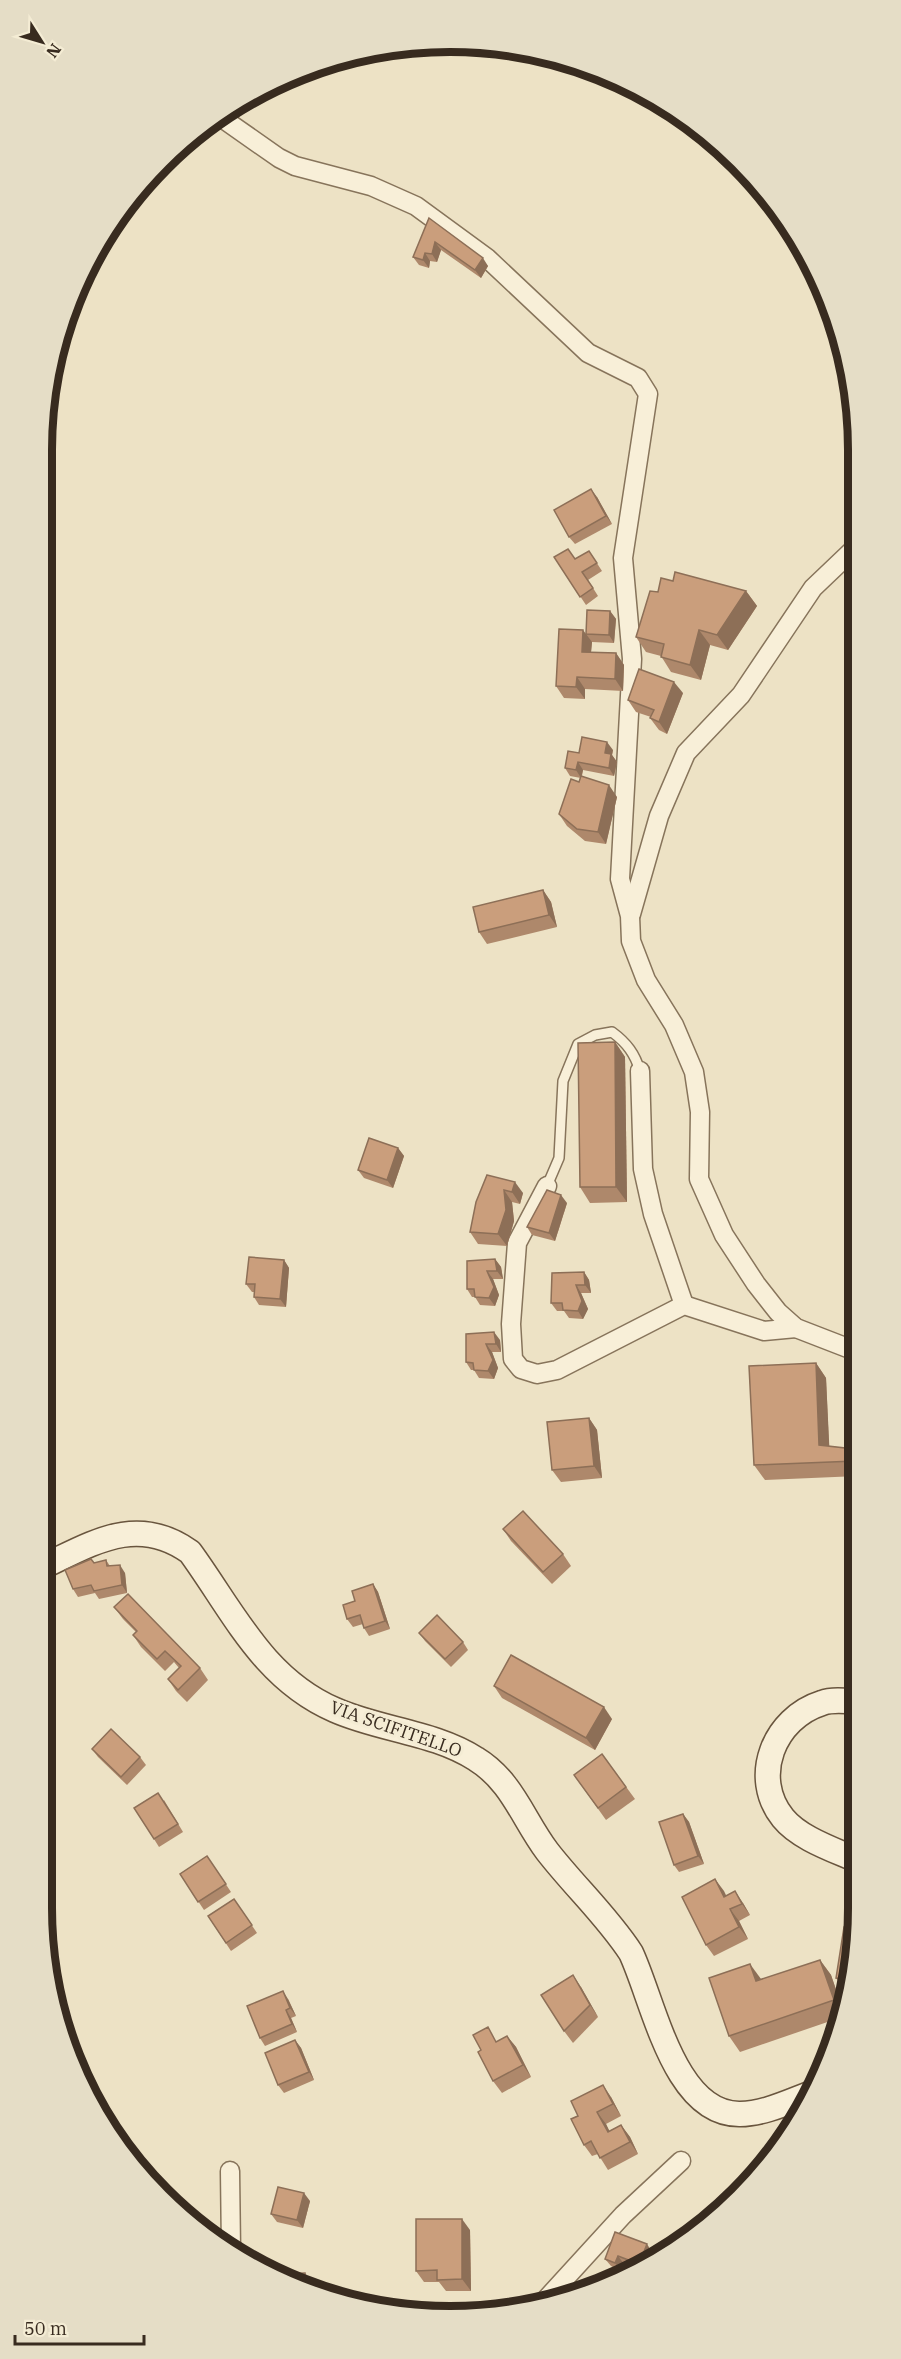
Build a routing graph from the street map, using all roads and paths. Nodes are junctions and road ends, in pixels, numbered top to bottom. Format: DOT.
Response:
graph roads {
  1 [pos="227,122"];
  2 [pos="848,555"];
  3 [pos="630,916"];
  4 [pos="640,1071"];
  5 [pos="547,1186"];
  6 [pos="684,1305"];
  7 [pos="796,1328"];
  8 [pos="848,1348"];
  9 [pos="52,1563"];
  10 [pos="848,1702"];
  11 [pos="848,1856"];
  12 [pos="801,2096"];
  13 [pos="681,2161"];
  14 [pos="230,2171"];
  15 [pos="231,2240"];
  16 [pos="551,2294"];
  1 -- 3 [label="street"];
  2 -- 3 [label="street"];
  3 -- 7 [label="street"];
  4 -- 5 [label="lane"];
  4 -- 6 [label="street"];
  5 -- 6 [label="street"];
  6 -- 7 [label="street"];
  7 -- 8 [label="street"];
  9 -- 12 [label="main road, VIA SCIFITELLO"];
  10 -- 11 [label="main road"];
  13 -- 16 [label="street"];
  14 -- 15 [label="street"];
}
